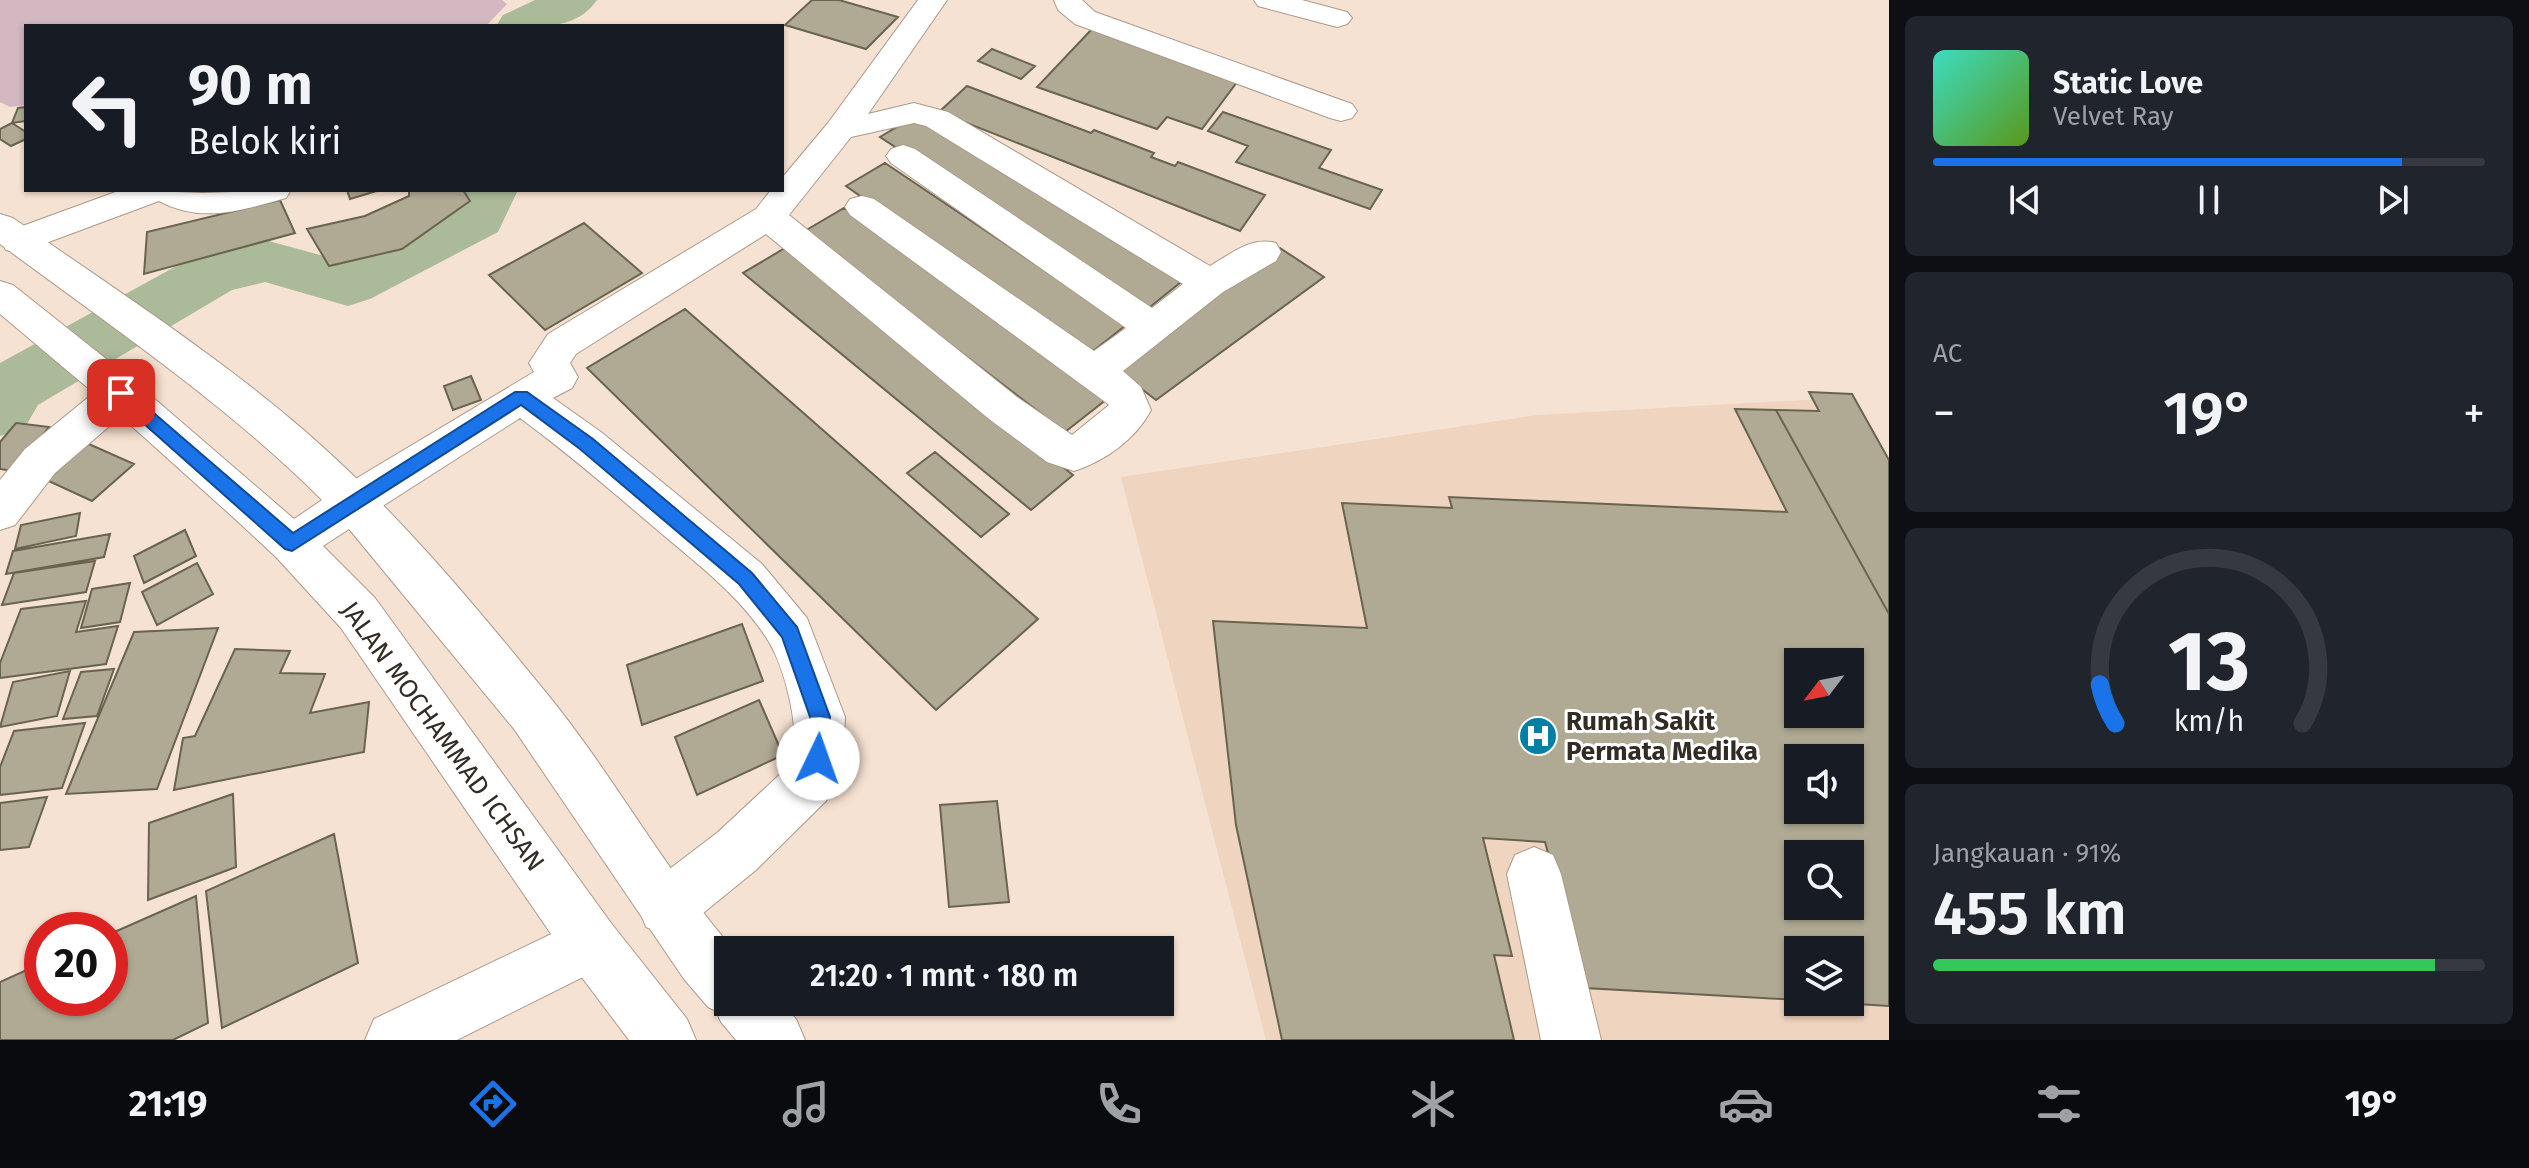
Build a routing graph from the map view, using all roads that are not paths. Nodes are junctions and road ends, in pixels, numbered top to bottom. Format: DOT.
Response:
graph roads {
  1 [pos="933,0"];
  2 [pos="1068,0"];
  3 [pos="1268,0"];
  4 [pos="1337,18"];
  5 [pos="1341,111"];
  6 [pos="840,130"];
  7 [pos="903,156"];
  8 [pos="149,192"];
  9 [pos="169,192"];
  10 [pos="264,192"];
  11 [pos="862,207"];
  12 [pos="768,217"];
  13 [pos="6,239"];
  14 [pos="1263,252"];
  15 [pos="1210,283"];
  16 [pos="0,294"];
  17 [pos="690,299"];
  18 [pos="1152,327"];
  19 [pos="1095,372"];
  20 [pos="540,387"];
  21 [pos="121,393"];
  22 [pos="352,503"];
  23 [pos="0,512"];
  24 [pos="292,544"];
  25 [pos="1534,874"];
  26 [pos="666,907"];
  27 [pos="591,943"];
  28 [pos="714,971"];
  29 [pos="754,1016"];
  30 [pos="395,1040"];
  31 [pos="666,1040"];
  32 [pos="775,1040"];
  33 [pos="1571,1040"];
  1 -- 6 [label="main road"];
  2 -- 5 [label="main road"];
  3 -- 4 [label="main road"];
  6 -- 12 [label="main road"];
  6 -- 15 [label="main road"];
  7 -- 18 [label="main road"];
  8 -- 13 [label="main road"];
  9 -- 10 [label="main road"];
  11 -- 19 [label="main road"];
  12 -- 19 [label="main road"];
  12 -- 20 [label="main road"];
  13 -- 22 [label="main road"];
  14 -- 15 [label="main road"];
  15 -- 18 [label="main road"];
  16 -- 21 [label="main road, JALAN MOCHAMMAD ICHSAN"];
  17 -- 20 [label="main road"];
  18 -- 19 [label="main road"];
  20 -- 22 [label="main road"];
  20 -- 26 [label="main road"];
  21 -- 23 [label="main road"];
  21 -- 24 [label="main road, JALAN MOCHAMMAD ICHSAN"];
  22 -- 24 [label="main road"];
  22 -- 26 [label="main road"];
  24 -- 27 [label="main road, JALAN MOCHAMMAD ICHSAN"];
  25 -- 33 [label="main road"];
  26 -- 28 [label="main road"];
  27 -- 30 [label="main road"];
  27 -- 31 [label="main road, JALAN MOCHAMMAD ICHSAN"];
  29 -- 32 [label="main road"];
}
